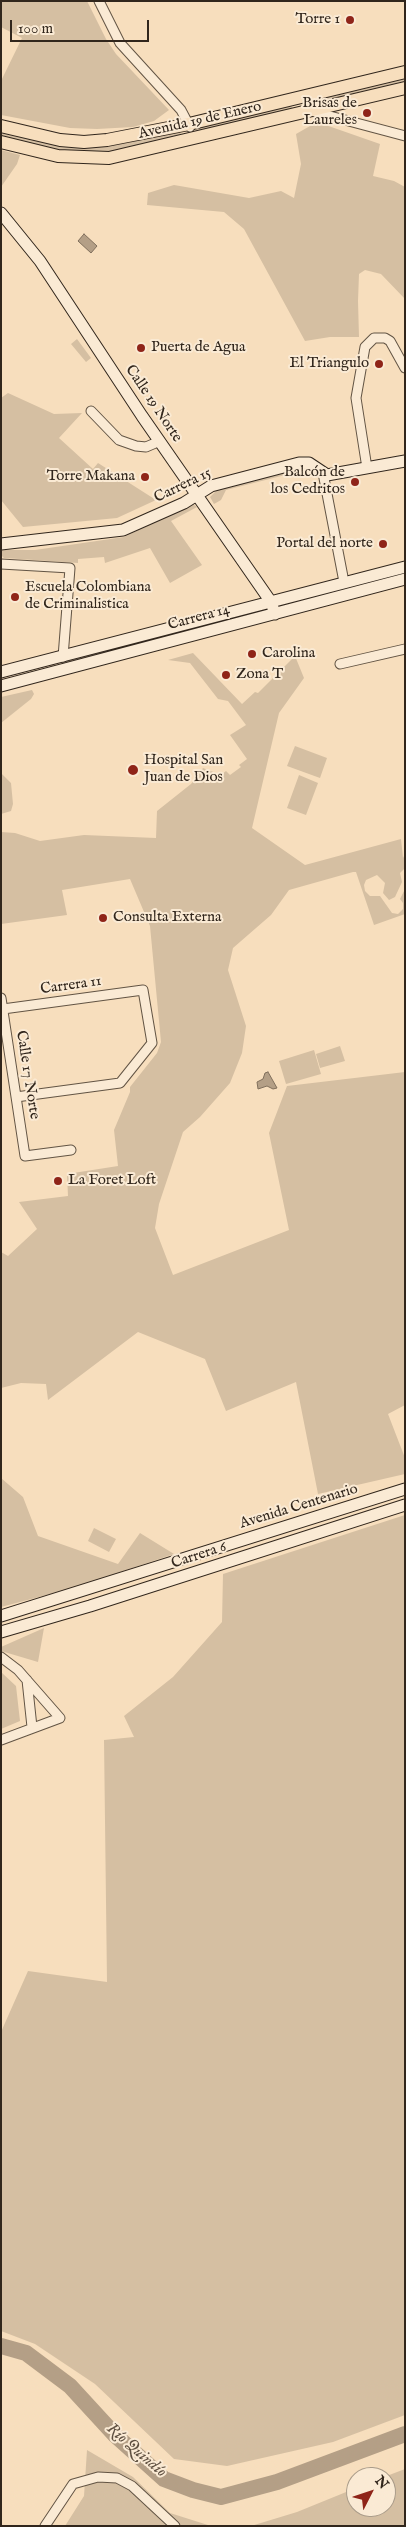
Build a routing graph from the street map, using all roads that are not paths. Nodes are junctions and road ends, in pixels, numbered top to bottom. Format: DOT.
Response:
graph roads {
  1 [pos="101,2"];
  2 [pos="405,72"];
  3 [pos="405,88"];
  4 [pos="307,95"];
  5 [pos="311,111"];
  6 [pos="189,124"];
  7 [pos="1,126"];
  8 [pos="405,136"];
  9 [pos="193,140"];
  10 [pos="1,142"];
  11 [pos="1,213"];
  12 [pos="405,368"];
  13 [pos="91,411"];
  14 [pos="160,441"];
  15 [pos="405,461"];
  16 [pos="367,468"];
  17 [pos="322,473"];
  18 [pos="197,494"];
  19 [pos="1,544"];
  20 [pos="1,564"];
  21 [pos="405,567"];
  22 [pos="405,580"];
  23 [pos="344,582"];
  24 [pos="272,602"];
  25 [pos="275,614"];
  26 [pos="405,649"];
  27 [pos="63,657"];
  28 [pos="340,664"];
  29 [pos="1,672"];
  30 [pos="1,686"];
  31 [pos="1,998"];
  32 [pos="3,1015"];
  33 [pos="16,1097"];
  34 [pos="71,1150"];
  35 [pos="405,1489"];
  36 [pos="405,1505"];
  37 [pos="1,1616"];
  38 [pos="1,1632"];
  39 [pos="1,1657"];
  40 [pos="27,1680"];
  41 [pos="32,1727"];
  42 [pos="1,1740"];
  43 [pos="45,2526"];
  44 [pos="175,2526"];
  1 -- 6 [label="street"];
  2 -- 4 [label="main road, Avenida 19 de Enero"];
  3 -- 5 [label="main road, Avenida 19 de Enero"];
  4 -- 5 [label="main road"];
  4 -- 6 [label="main road, Avenida 19 de Enero"];
  5 -- 8 [label="street"];
  5 -- 9 [label="main road, Avenida 19 de Enero"];
  6 -- 7 [label="main road, Avenida 19 de Enero"];
  6 -- 9 [label="street"];
  9 -- 10 [label="main road, Avenida 19 de Enero"];
  11 -- 14 [label="main road, Calle 19 Norte"];
  12 -- 16 [label="street"];
  13 -- 14 [label="street"];
  14 -- 18 [label="main road, Calle 19 Norte"];
  15 -- 16 [label="main road, Carrera 15"];
  16 -- 17 [label="main road, Carrera 15"];
  17 -- 18 [label="main road, Carrera 15"];
  17 -- 23 [label="street"];
  18 -- 19 [label="main road, Carrera 15"];
  18 -- 24 [label="main road, Calle 19 Norte"];
  20 -- 27 [label="street"];
  21 -- 23 [label="main road, Carrera 14"];
  22 -- 25 [label="main road, Carrera 14"];
  23 -- 24 [label="main road, Carrera 14"];
  24 -- 25 [label="main road, Calle 19 Norte"];
  24 -- 27 [label="main road, Carrera 14"];
  25 -- 30 [label="main road, Carrera 14"];
  26 -- 28 [label="street"];
  27 -- 29 [label="main road, Carrera 14"];
  31 -- 32 [label="street, Calle 17 Norte"];
  32 -- 33 [label="street, Calle 17 Norte"];
  32 -- 33 [label="street, Carrera 11"];
  33 -- 34 [label="street, Calle 17 Norte"];
  35 -- 37 [label="main road, Avenida Centenario"];
  36 -- 38 [label="main road, Carrera 6"];
  39 -- 40 [label="street"];
  40 -- 41 [label="street"];
  40 -- 41 [label="street"];
  41 -- 42 [label="street"];
  43 -- 44 [label="street"];
}
